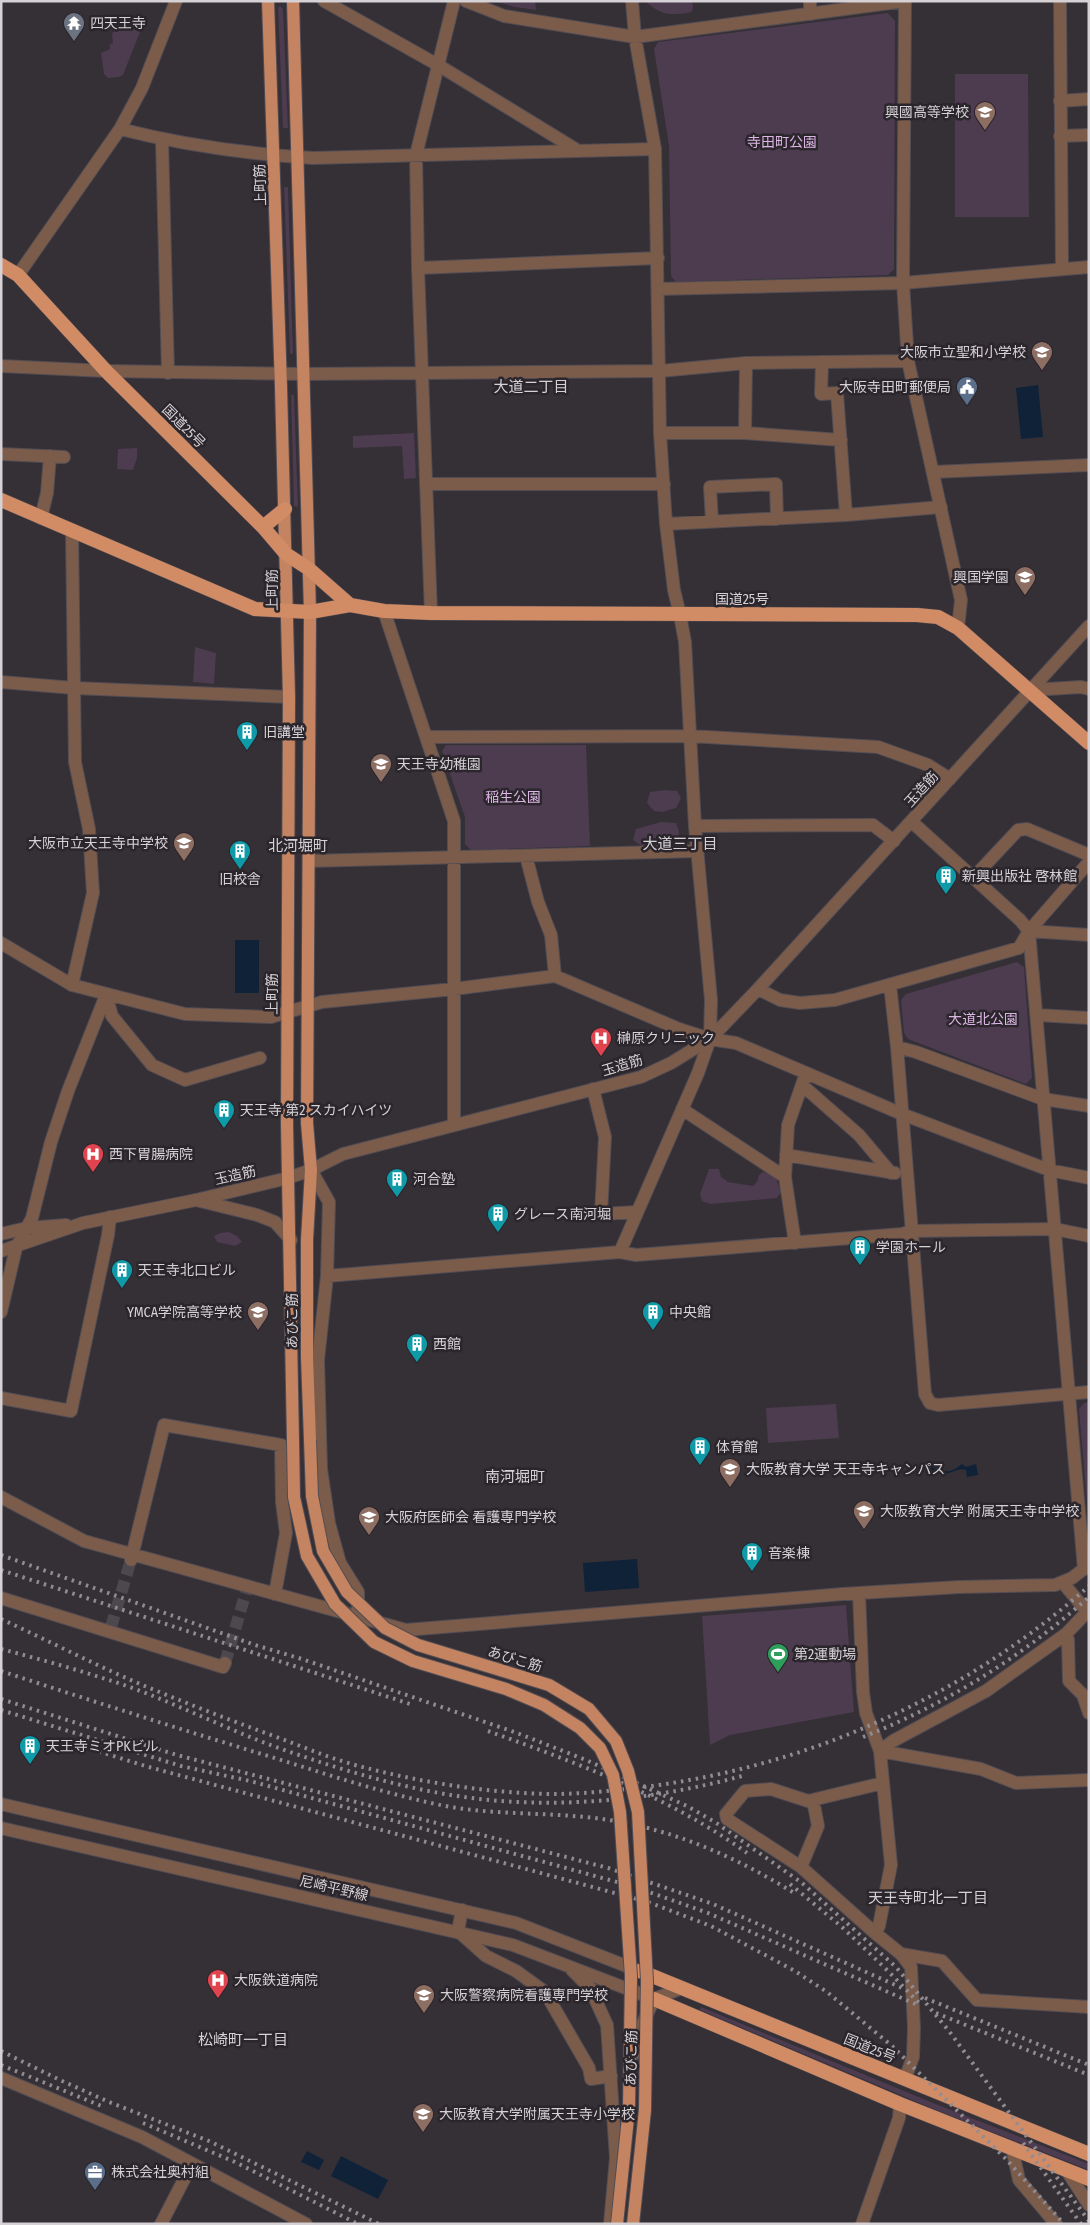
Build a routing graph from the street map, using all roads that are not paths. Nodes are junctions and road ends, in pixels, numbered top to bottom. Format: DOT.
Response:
graph roads {
  1 [pos="176,1"];
  2 [pos="268,1"];
  3 [pos="293,1"];
  4 [pos="324,1"];
  5 [pos="454,1"];
  6 [pos="466,1"];
  7 [pos="632,1"];
  8 [pos="905,1"];
  9 [pos="1060,1"];
  10 [pos="810,8"];
  11 [pos="635,37"];
  12 [pos="438,65"];
  13 [pos="1089,99"];
  14 [pos="1060,101"];
  15 [pos="120,129"];
  16 [pos="1089,134"];
  17 [pos="1060,136"];
  18 [pos="162,140"];
  19 [pos="655,149"];
  20 [pos="577,150"];
  21 [pos="274,155"];
  22 [pos="416,155"];
  23 [pos="298,157"];
  24 [pos="658,258"];
  25 [pos="1,265"];
  26 [pos="1089,267"];
  27 [pos="418,268"];
  28 [pos="1062,270"];
  29 [pos="18,275"];
  30 [pos="903,283"];
  31 [pos="658,289"];
  32 [pos="908,361"];
  33 [pos="746,363"];
  34 [pos="822,363"];
  35 [pos="1,366"];
  36 [pos="660,371"];
  37 [pos="106,372"];
  38 [pos="168,373"];
  39 [pos="422,373"];
  40 [pos="281,374"];
  41 [pos="303,374"];
  42 [pos="660,433"];
  43 [pos="745,433"];
  44 [pos="841,440"];
  45 [pos="1,454"];
  46 [pos="50,456"];
  47 [pos="64,457"];
  48 [pos="1089,465"];
  49 [pos="934,472"];
  50 [pos="426,484"];
  51 [pos="664,484"];
  52 [pos="1,500"];
  53 [pos="941,507"];
  54 [pos="285,508"];
  55 [pos="846,515"];
  56 [pos="41,518"];
  57 [pos="777,518"];
  58 [pos="712,521"];
  59 [pos="666,524"];
  60 [pos="263,527"];
  61 [pos="72,531"];
  62 [pos="286,554"];
  63 [pos="308,569"];
  64 [pos="350,605"];
  65 [pos="287,610"];
  66 [pos="384,611"];
  67 [pos="310,612"];
  68 [pos="431,613"];
  69 [pos="680,615"];
  70 [pos="1089,626"];
  71 [pos="958,628"];
  72 [pos="1,682"];
  73 [pos="74,688"];
  74 [pos="1089,689"];
  75 [pos="1031,690"];
  76 [pos="289,697"];
  77 [pos="690,736"];
  78 [pos="427,738"];
  79 [pos="1089,743"];
  80 [pos="950,779"];
  81 [pos="912,822"];
  82 [pos="695,826"];
  83 [pos="894,841"];
  84 [pos="698,851"];
  85 [pos="1089,855"];
  86 [pos="526,856"];
  87 [pos="454,858"];
  88 [pos="309,861"];
  89 [pos="1089,862"];
  90 [pos="973,878"];
  91 [pos="1029,931"];
  92 [pos="1089,934"];
  93 [pos="1,943"];
  94 [pos="555,976"];
  95 [pos="72,985"];
  96 [pos="890,985"];
  97 [pos="454,989"];
  98 [pos="758,989"];
  99 [pos="106,994"];
  100 [pos="308,1006"];
  101 [pos="287,1012"];
  102 [pos="1037,1015"];
  103 [pos="1089,1018"];
  104 [pos="710,1039"];
  105 [pos="897,1047"];
  106 [pos="260,1058"];
  107 [pos="804,1079"];
  108 [pos="593,1089"];
  109 [pos="1043,1099"];
  110 [pos="1089,1106"];
  111 [pos="682,1109"];
  112 [pos="902,1114"];
  113 [pos="454,1125"];
  114 [pos="786,1154"];
  115 [pos="311,1170"];
  116 [pos="1049,1170"];
  117 [pos="891,1173"];
  118 [pos="908,1175"];
  119 [pos="785,1177"];
  120 [pos="288,1178"];
  121 [pos="1089,1178"];
  122 [pos="196,1200"];
  123 [pos="637,1212"];
  124 [pos="110,1217"];
  125 [pos="83,1223"];
  126 [pos="27,1228"];
  127 [pos="1055,1229"];
  128 [pos="912,1231"];
  129 [pos="1,1234"];
  130 [pos="1089,1236"];
  131 [pos="290,1240"];
  132 [pos="795,1242"];
  133 [pos="16,1248"];
  134 [pos="1,1252"];
  135 [pos="620,1252"];
  136 [pos="327,1276"];
  137 [pos="1,1312"];
  138 [pos="1089,1392"];
  139 [pos="1068,1394"];
  140 [pos="1,1398"];
  141 [pos="1,1497"];
  142 [pos="132,1557"];
  143 [pos="1086,1567"];
  144 [pos="1063,1582"];
  145 [pos="859,1593"];
  146 [pos="275,1594"];
  147 [pos="1,1598"];
  148 [pos="1088,1613"];
  149 [pos="358,1617"];
  150 [pos="1066,1634"];
  151 [pos="225,1662"];
  152 [pos="1089,1713"];
  153 [pos="880,1751"];
  154 [pos="1089,1780"];
  155 [pos="883,1783"];
  156 [pos="813,1800"];
  157 [pos="1,1804"];
  158 [pos="1,1828"];
  159 [pos="801,1867"];
  160 [pos="462,1910"];
  161 [pos="458,1931"];
  162 [pos="875,1933"];
  163 [pos="901,1954"];
  164 [pos="568,1966"];
  165 [pos="640,1971"];
  166 [pos="682,1988"];
  167 [pos="654,1999"];
  168 [pos="1089,2007"];
  169 [pos="612,2076"];
  170 [pos="1,2078"];
  171 [pos="905,2080"];
  172 [pos="900,2104"];
  173 [pos="1012,2148"];
  174 [pos="1089,2154"];
  175 [pos="616,2158"];
  176 [pos="192,2164"];
  177 [pos="1066,2170"];
  178 [pos="1089,2179"];
  179 [pos="1089,2205"];
  180 [pos="161,2224"];
  181 [pos="306,2224"];
  182 [pos="610,2224"];
  183 [pos="617,2224"];
  184 [pos="632,2224"];
  185 [pos="638,2224"];
  186 [pos="862,2224"];
  187 [pos="1056,2224"];
  1 -- 15 [label="street"];
  2 -- 21 [label="main road, 上町筋"];
  3 -- 23 [label="main road"];
  4 -- 12 [label="street"];
  5 -- 12 [label="street"];
  6 -- 11 [label="street"];
  7 -- 11 [label="street"];
  8 -- 10 [label="street"];
  8 -- 30 [label="street"];
  9 -- 14 [label="street"];
  10 -- 11 [label="street"];
  11 -- 19 [label="street"];
  12 -- 20 [label="street"];
  12 -- 22 [label="street"];
  13 -- 14 [label="street"];
  14 -- 17 [label="street"];
  15 -- 18 [label="street"];
  15 -- 29 [label="street"];
  16 -- 17 [label="street"];
  17 -- 28 [label="street"];
  18 -- 21 [label="street"];
  18 -- 38 [label="street"];
  19 -- 20 [label="street"];
  19 -- 24 [label="street"];
  20 -- 22 [label="street"];
  21 -- 23 [label="street"];
  21 -- 40 [label="main road, 上町筋"];
  22 -- 23 [label="street"];
  22 -- 27 [label="street"];
  23 -- 41 [label="main road"];
  24 -- 27 [label="street"];
  24 -- 31 [label="street"];
  25 -- 29 [label="highway, 国道25号"];
  26 -- 28 [label="street"];
  27 -- 39 [label="street"];
  28 -- 30 [label="street"];
  29 -- 37 [label="highway, 国道25号"];
  30 -- 31 [label="street"];
  30 -- 32 [label="street"];
  31 -- 36 [label="street"];
  32 -- 34 [label="street"];
  32 -- 49 [label="street"];
  33 -- 34 [label="street"];
  33 -- 36 [label="street"];
  33 -- 43 [label="street"];
  34 -- 44 [label="street"];
  35 -- 37 [label="street"];
  36 -- 39 [label="street"];
  36 -- 42 [label="street"];
  37 -- 38 [label="street"];
  37 -- 60 [label="highway, 国道25号"];
  38 -- 40 [label="street"];
  39 -- 41 [label="street"];
  39 -- 50 [label="street"];
  40 -- 41 [label="street"];
  40 -- 54 [label="main road, 上町筋"];
  41 -- 63 [label="main road"];
  42 -- 43 [label="street"];
  42 -- 51 [label="street"];
  43 -- 44 [label="street"];
  44 -- 55 [label="street"];
  45 -- 46 [label="street"];
  46 -- 47 [label="street"];
  46 -- 56 [label="street"];
  48 -- 49 [label="street"];
  49 -- 53 [label="street"];
  50 -- 51 [label="street"];
  50 -- 68 [label="street"];
  51 -- 59 [label="street"];
  52 -- 56 [label="highway, 国道25号"];
  53 -- 55 [label="street"];
  53 -- 71 [label="street"];
  54 -- 60 [label="highway"];
  54 -- 62 [label="main road, 上町筋"];
  55 -- 57 [label="street"];
  56 -- 61 [label="highway, 国道25号"];
  57 -- 58 [label="street"];
  57 -- 58 [label="street"];
  58 -- 59 [label="street"];
  59 -- 69 [label="street"];
  60 -- 62 [label="highway, 国道25号"];
  61 -- 65 [label="highway, 国道25号"];
  61 -- 73 [label="street"];
  62 -- 63 [label="highway, 国道25号"];
  62 -- 65 [label="main road, 上町筋"];
  63 -- 64 [label="highway, 国道25号"];
  63 -- 67 [label="main road"];
  64 -- 66 [label="highway, 国道25号"];
  64 -- 67 [label="highway, 国道25号"];
  65 -- 67 [label="highway, 国道25号"];
  65 -- 76 [label="main road, 上町筋"];
  66 -- 68 [label="highway, 国道25号"];
  66 -- 78 [label="street"];
  67 -- 88 [label="main road"];
  68 -- 69 [label="highway, 国道25号"];
  69 -- 71 [label="highway, 国道25号"];
  69 -- 77 [label="street"];
  70 -- 75 [label="street, 玉造筋"];
  71 -- 75 [label="highway, 国道25号"];
  72 -- 73 [label="street"];
  73 -- 76 [label="street"];
  73 -- 95 [label="street"];
  74 -- 75 [label="street"];
  75 -- 79 [label="highway, 国道25号"];
  75 -- 80 [label="street, 玉造筋"];
  76 -- 101 [label="main road, 上町筋"];
  77 -- 78 [label="street"];
  77 -- 80 [label="street"];
  77 -- 82 [label="street"];
  78 -- 87 [label="street"];
  80 -- 81 [label="street, 玉造筋"];
  81 -- 83 [label="street, 玉造筋"];
  81 -- 90 [label="street"];
  82 -- 83 [label="street"];
  82 -- 84 [label="street"];
  83 -- 98 [label="street, 玉造筋"];
  84 -- 86 [label="street"];
  84 -- 104 [label="street"];
  85 -- 90 [label="street"];
  86 -- 87 [label="street"];
  86 -- 94 [label="street"];
  87 -- 88 [label="street"];
  87 -- 97 [label="street"];
  88 -- 100 [label="main road"];
  89 -- 91 [label="street"];
  90 -- 91 [label="street"];
  91 -- 92 [label="street"];
  91 -- 96 [label="street"];
  91 -- 102 [label="street"];
  93 -- 95 [label="street"];
  94 -- 97 [label="street"];
  94 -- 104 [label="street"];
  95 -- 99 [label="street"];
  96 -- 98 [label="street"];
  96 -- 105 [label="street"];
  97 -- 100 [label="street"];
  97 -- 113 [label="street"];
  98 -- 104 [label="street, 玉造筋"];
  99 -- 101 [label="street"];
  99 -- 106 [label="street"];
  99 -- 126 [label="street"];
  100 -- 101 [label="street"];
  100 -- 115 [label="main road"];
  101 -- 120 [label="main road, 上町筋"];
  102 -- 103 [label="street"];
  102 -- 109 [label="street"];
  104 -- 107 [label="street"];
  104 -- 108 [label="street, 玉造筋"];
  104 -- 111 [label="street"];
  105 -- 109 [label="street"];
  105 -- 112 [label="street"];
  107 -- 112 [label="street"];
  107 -- 114 [label="street"];
  107 -- 117 [label="street"];
  108 -- 113 [label="street, 玉造筋"];
  108 -- 123 [label="street"];
  109 -- 110 [label="street"];
  109 -- 116 [label="street"];
  111 -- 119 [label="street"];
  111 -- 123 [label="street"];
  112 -- 116 [label="street"];
  112 -- 118 [label="street"];
  113 -- 115 [label="street, 玉造筋"];
  114 -- 117 [label="street"];
  114 -- 119 [label="street"];
  115 -- 120 [label="street, 玉造筋"];
  115 -- 136 [label="street"];
  115 -- 184 [label="main road, あびこ筋, bridge"];
  116 -- 121 [label="street"];
  116 -- 127 [label="street"];
  117 -- 118 [label="street"];
  118 -- 128 [label="street"];
  119 -- 132 [label="street"];
  120 -- 122 [label="street, 玉造筋"];
  120 -- 131 [label="main road, あびこ筋"];
  122 -- 124 [label="street, 玉造筋"];
  122 -- 131 [label="street"];
  123 -- 135 [label="street"];
  124 -- 125 [label="street, 玉造筋"];
  124 -- 140 [label="street"];
  125 -- 126 [label="street, 玉造筋"];
  125 -- 133 [label="street, 玉造筋"];
  126 -- 129 [label="street, 玉造筋"];
  126 -- 133 [label="street"];
  127 -- 128 [label="street"];
  127 -- 130 [label="street"];
  127 -- 139 [label="street"];
  128 -- 132 [label="street"];
  128 -- 139 [label="street"];
  131 -- 183 [label="main road, あびこ筋, bridge"];
  132 -- 135 [label="street"];
  133 -- 134 [label="street, 玉造筋"];
  133 -- 137 [label="street"];
  135 -- 136 [label="street"];
  136 -- 149 [label="street"];
  138 -- 139 [label="street"];
  139 -- 143 [label="street"];
  141 -- 142 [label="street"];
  142 -- 146 [label="street"];
  142 -- 146 [label="street"];
  143 -- 144 [label="street"];
  144 -- 145 [label="street"];
  144 -- 148 [label="street"];
  145 -- 149 [label="street"];
  145 -- 153 [label="street"];
  146 -- 149 [label="street"];
  147 -- 151 [label="street"];
  148 -- 150 [label="street"];
  150 -- 152 [label="street"];
  150 -- 153 [label="street"];
  153 -- 154 [label="street"];
  153 -- 155 [label="street"];
  155 -- 156 [label="street"];
  155 -- 162 [label="street"];
  156 -- 159 [label="street"];
  156 -- 159 [label="street"];
  157 -- 160 [label="street, 尼崎平野線"];
  158 -- 161 [label="street, 尼崎平野線"];
  159 -- 162 [label="street"];
  160 -- 161 [label="street"];
  160 -- 165 [label="street, 尼崎平野線"];
  161 -- 164 [label="street, 尼崎平野線"];
  161 -- 169 [label="street"];
  162 -- 163 [label="street"];
  163 -- 168 [label="street"];
  163 -- 171 [label="street"];
  164 -- 167 [label="street, 尼崎平野線"];
  164 -- 169 [label="street"];
  165 -- 166 [label="highway, 国道25号"];
  165 -- 167 [label="street"];
  166 -- 167 [label="street"];
  166 -- 171 [label="highway, 国道25号"];
  167 -- 172 [label="highway"];
  167 -- 175 [label="street"];
  167 -- 185 [label="street"];
  169 -- 175 [label="street"];
  170 -- 176 [label="street"];
  171 -- 174 [label="highway, 国道25号"];
  172 -- 173 [label="highway"];
  172 -- 186 [label="street"];
  173 -- 177 [label="highway"];
  173 -- 187 [label="street"];
  175 -- 182 [label="street"];
  176 -- 180 [label="street"];
  176 -- 181 [label="street"];
  177 -- 178 [label="highway"];
  177 -- 179 [label="street"];
}
